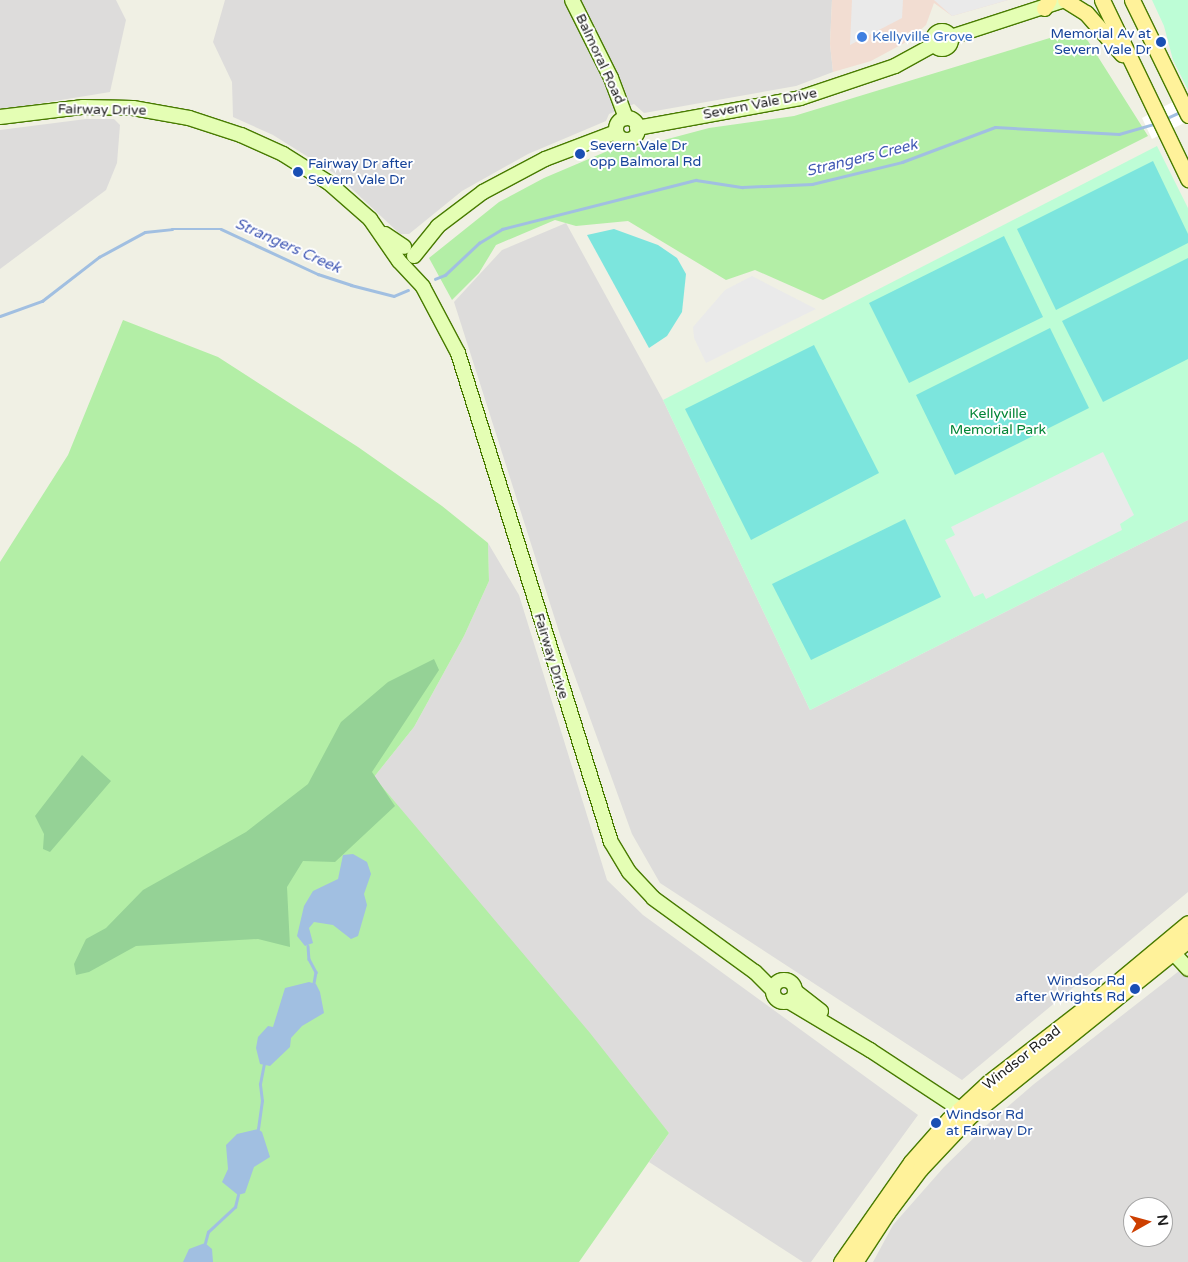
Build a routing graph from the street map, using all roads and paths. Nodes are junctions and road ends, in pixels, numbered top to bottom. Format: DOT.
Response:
graph roads {
  1 [pos="572,0"];
  2 [pos="1065,0"];
  3 [pos="1102,0"];
  4 [pos="1135,3"];
  5 [pos="1047,4"];
  6 [pos="1128,60"];
  7 [pos="1188,115"];
  8 [pos="0,117"];
  9 [pos="626,118"];
  10 [pos="638,128"];
  11 [pos="616,132"];
  12 [pos="1188,179"];
  13 [pos="405,255"];
  14 [pos="1188,922"];
  15 [pos="1188,940"];
  16 [pos="1169,948"];
  17 [pos="1188,969"];
  18 [pos="965,1112"];
  19 [pos="841,1262"];
  20 [pos="855,1262"];
  1 -- 9 [label="street, Balmoral Road"];
  2 -- 5 [label="street"];
  2 -- 6 [label="main road"];
  3 -- 6 [label="main road"];
  4 -- 7 [label="main road"];
  5 -- 10 [label="street, Severn Vale Drive"];
  6 -- 12 [label="main road"];
  8 -- 13 [label="street, Fairway Drive"];
  9 -- 10 [label="street"];
  9 -- 11 [label="street"];
  10 -- 11 [label="street"];
  11 -- 13 [label="street"];
  13 -- 18 [label="street, Fairway Drive"];
  14 -- 16 [label="main road, Windsor Road"];
  15 -- 16 [label="main road, Windsor Road"];
  16 -- 17 [label="street"];
  16 -- 18 [label="main road, Windsor Road"];
  18 -- 19 [label="main road, Windsor Road"];
  18 -- 20 [label="main road, Windsor Road"];
}
